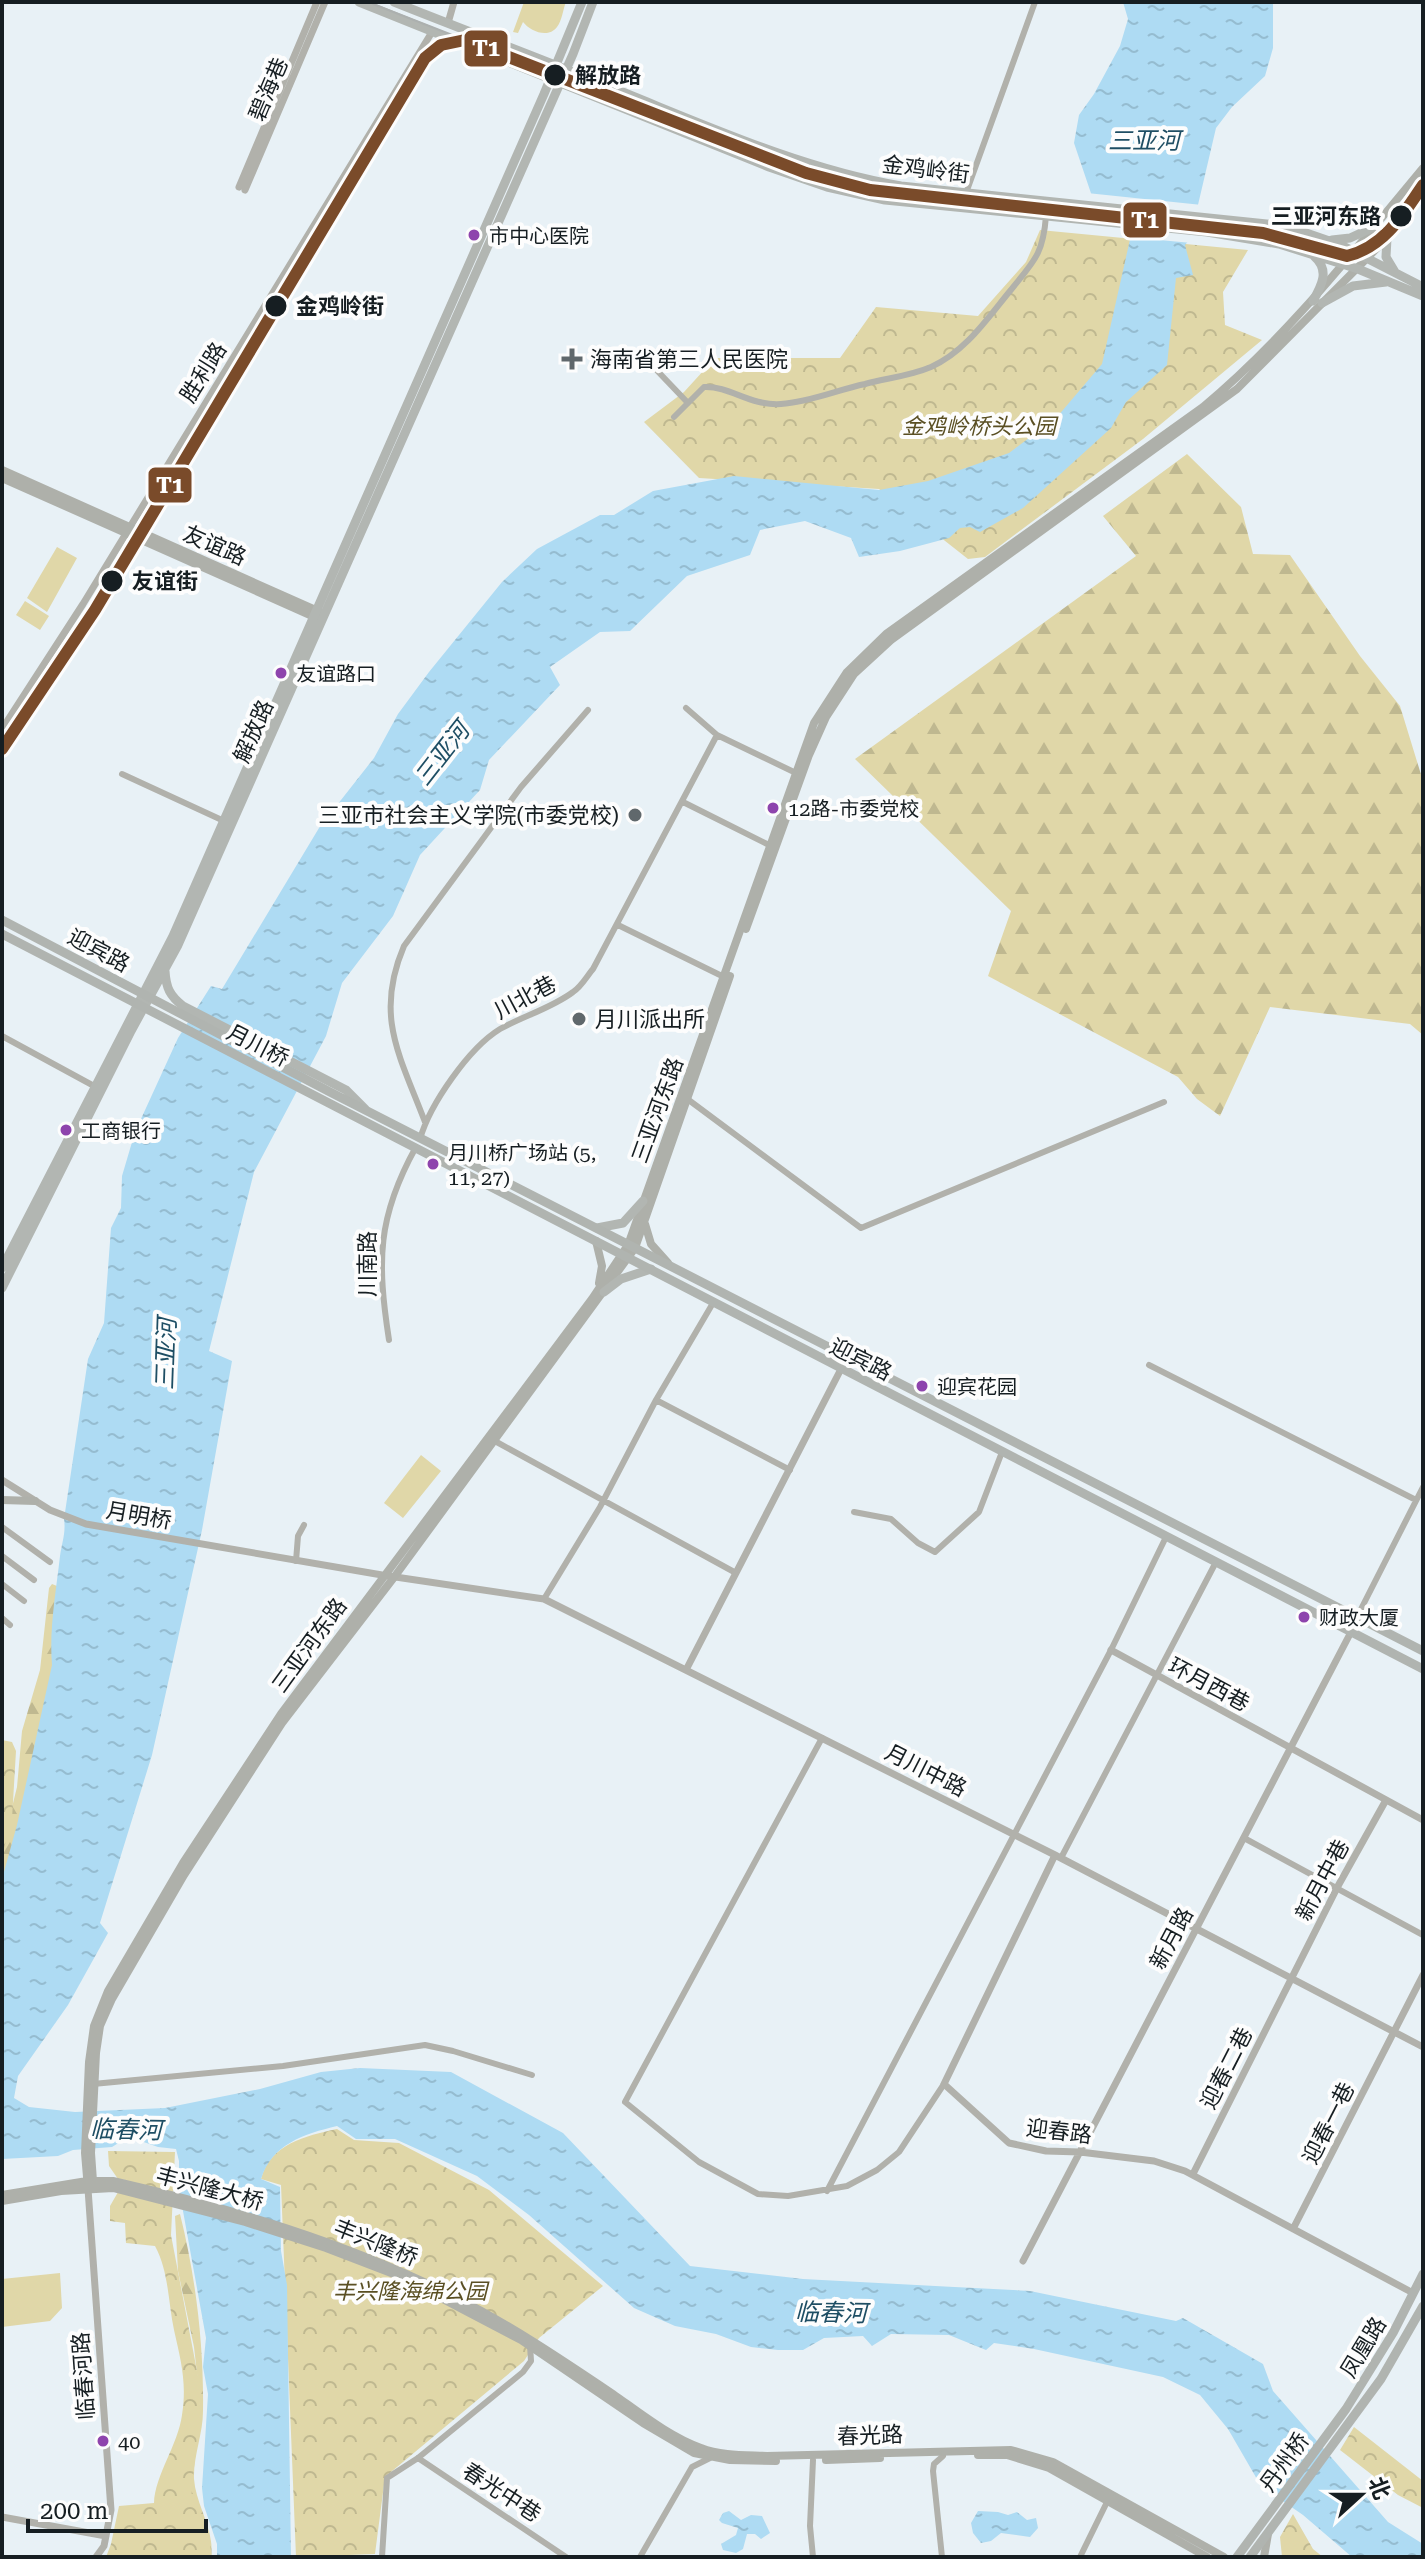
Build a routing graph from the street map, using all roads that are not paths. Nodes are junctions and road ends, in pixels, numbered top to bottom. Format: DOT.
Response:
graph roads {
  1 [pos="317,2"];
  2 [pos="325,2"];
  3 [pos="359,2"];
  4 [pos="394,2"];
  5 [pos="454,2"];
  6 [pos="582,2"];
  7 [pos="593,2"];
  8 [pos="1035,2"];
  9 [pos="448,23"];
  10 [pos="432,32"];
  11 [pos="562,66"];
  12 [pos="555,82"];
  13 [pos="1423,168"];
  14 [pos="966,193"];
  15 [pos="1423,194"];
  16 [pos="1046,216"];
  17 [pos="1374,227"];
  18 [pos="1387,238"];
  19 [pos="1330,240"];
  20 [pos="1308,252"];
  21 [pos="1355,252"];
  22 [pos="1368,259"];
  23 [pos="1345,264"];
  24 [pos="1358,269"];
  25 [pos="1394,278"];
  26 [pos="1423,287"];
  27 [pos="1423,296"];
  28 [pos="1317,302"];
  29 [pos="646,359"];
  30 [pos="688,403"];
  31 [pos="674,417"];
  32 [pos="5,478"];
  33 [pos="127,530"];
  34 [pos="319,615"];
  35 [pos="686,708"];
  36 [pos="588,710"];
  37 [pos="2,729"];
  38 [pos="717,735"];
  39 [pos="796,773"];
  40 [pos="122,774"];
  41 [pos="683,802"];
  42 [pos="225,821"];
  43 [pos="769,845"];
  44 [pos="2,920"];
  45 [pos="618,925"];
  46 [pos="2,934"];
  47 [pos="165,971"];
  48 [pos="724,977"];
  49 [pos="147,995"];
  50 [pos="141,1005"];
  51 [pos="181,1009"];
  52 [pos="173,1022"];
  53 [pos="2,1036"];
  54 [pos="94,1086"];
  55 [pos="331,1092"];
  56 [pos="686,1098"];
  57 [pos="1164,1102"];
  58 [pos="425,1123"];
  59 [pos="418,1143"];
  60 [pos="643,1201"];
  61 [pos="645,1219"];
  62 [pos="596,1228"];
  63 [pos="596,1241"];
  64 [pos="628,1251"];
  65 [pos="671,1267"];
  66 [pos="2,1268"];
  67 [pos="651,1269"];
  68 [pos="2,1288"];
  69 [pos="600,1292"];
  70 [pos="713,1303"];
  71 [pos="389,1340"];
  72 [pos="1149,1365"];
  73 [pos="841,1369"];
  74 [pos="656,1400"];
  75 [pos="493,1440"];
  76 [pos="1002,1452"];
  77 [pos="790,1470"];
  78 [pos="2,1480"];
  79 [pos="1423,1487"];
  80 [pos="2,1500"];
  81 [pos="1416,1500"];
  82 [pos="603,1501"];
  83 [pos="38,1504"];
  84 [pos="854,1512"];
  85 [pos="304,1525"];
  86 [pos="2,1527"];
  87 [pos="1166,1537"];
  88 [pos="2,1556"];
  89 [pos="296,1561"];
  90 [pos="50,1562"];
  91 [pos="1216,1562"];
  92 [pos="736,1573"];
  93 [pos="382,1575"];
  94 [pos="395,1576"];
  95 [pos="34,1580"];
  96 [pos="2,1584"];
  97 [pos="544,1599"];
  98 [pos="24,1601"];
  99 [pos="1357,1617"];
  100 [pos="2,1618"];
  101 [pos="10,1625"];
  102 [pos="1351,1632"];
  103 [pos="1111,1650"];
  104 [pos="1423,1651"];
  105 [pos="1423,1669"];
  106 [pos="686,1670"];
  107 [pos="1157,1676"];
  108 [pos="822,1738"];
  109 [pos="1291,1748"];
  110 [pos="1386,1800"];
  111 [pos="1423,1820"];
  112 [pos="1014,1835"];
  113 [pos="1244,1838"];
  114 [pos="1058,1856"];
  115 [pos="1337,1889"];
  116 [pos="1197,1929"];
  117 [pos="1423,1935"];
  118 [pos="1423,1975"];
  119 [pos="1292,1978"];
  120 [pos="1395,2032"];
  121 [pos="1423,2047"];
  122 [pos="532,2075"];
  123 [pos="944,2084"];
  124 [pos="91,2090"];
  125 [pos="1080,2152"];
  126 [pos="1193,2174"];
  127 [pos="90,2184"];
  128 [pos="827,2191"];
  129 [pos="2,2198"];
  130 [pos="1293,2229"];
  131 [pos="296,2235"];
  132 [pos="1023,2261"];
  133 [pos="1423,2274"];
  134 [pos="1413,2293"];
  135 [pos="1423,2306"];
  136 [pos="523,2337"];
  137 [pos="530,2345"];
  138 [pos="1327,2433"];
  139 [pos="1335,2441"];
  140 [pos="943,2456"];
  141 [pos="710,2457"];
  142 [pos="418,2458"];
  143 [pos="813,2460"];
  144 [pos="1108,2500"];
  145 [pos="2,2517"];
  146 [pos="1270,2530"];
  147 [pos="106,2536"];
  148 [pos="96,2557"];
  149 [pos="382,2557"];
  150 [pos="566,2557"];
  151 [pos="640,2557"];
  152 [pos="813,2557"];
  153 [pos="942,2557"];
  154 [pos="1080,2557"];
  155 [pos="1207,2557"];
  156 [pos="1224,2557"];
  157 [pos="1237,2557"];
  158 [pos="1250,2557"];
  159 [pos="1264,2557"];
  1 -- 2 [label="street, 碧海巷"];
  3 -- 10 [label="main road, 金鸡岭街"];
  4 -- 9 [label="main road, 金鸡岭街"];
  5 -- 9 [label="street"];
  6 -- 11 [label="main road, 解放路"];
  7 -- 11 [label="main road, 解放路"];
  8 -- 14 [label="street"];
  9 -- 11 [label="main road, 金鸡岭街"];
  10 -- 12 [label="main road, 金鸡岭街"];
  10 -- 33 [label="street, 胜利路"];
  11 -- 12 [label="main road, 解放路"];
  11 -- 14 [label="main road, 金鸡岭街"];
  12 -- 16 [label="main road, 金鸡岭街"];
  12 -- 34 [label="main road, 解放路"];
  13 -- 17 [label="main road, 三亚河东路"];
  14 -- 19 [label="main road, 金鸡岭街"];
  15 -- 18 [label="main road, 三亚河东路"];
  16 -- 20 [label="main road, 金鸡岭街"];
  16 -- 30 [label="street"];
  17 -- 19 [label="main road"];
  17 -- 21 [label="main road, 三亚河东路"];
  18 -- 22 [label="main road, 三亚河东路"];
  18 -- 25 [label="main road"];
  19 -- 21 [label="main road, 金鸡岭街"];
  20 -- 23 [label="main road, 金鸡岭街"];
  20 -- 28 [label="main road"];
  21 -- 22 [label="main road, 金鸡岭街"];
  21 -- 23 [label="main road, 三亚河东路"];
  22 -- 24 [label="main road, 三亚河东路"];
  22 -- 25 [label="main road, 金鸡岭街"];
  23 -- 24 [label="main road, 金鸡岭街"];
  23 -- 28 [label="main road, 三亚河东路"];
  24 -- 25 [label="main road, 金鸡岭街"];
  24 -- 28 [label="main road, 三亚河东路"];
  25 -- 26 [label="main road, 金鸡岭街"];
  25 -- 27 [label="main road, 金鸡岭街"];
  25 -- 28 [label="main road"];
  28 -- 39 [label="main road, 三亚河东路"];
  28 -- 56 [label="main road, 三亚河东路"];
  29 -- 30 [label="street"];
  30 -- 31 [label="street"];
  32 -- 33 [label="main road, 友谊路"];
  33 -- 34 [label="main road, 友谊路"];
  33 -- 37 [label="street, 胜利路"];
  34 -- 42 [label="main road, 解放路"];
  34 -- 47 [label="main road, 解放路"];
  35 -- 38 [label="street"];
  36 -- 58 [label="street"];
  38 -- 39 [label="street"];
  38 -- 41 [label="street, 川北巷"];
  39 -- 43 [label="main road, 三亚河东路"];
  40 -- 42 [label="street"];
  41 -- 43 [label="street"];
  41 -- 45 [label="street, 川北巷"];
  42 -- 49 [label="main road, 解放路"];
  43 -- 48 [label="main road, 三亚河东路"];
  44 -- 49 [label="highway, 迎宾路"];
  45 -- 48 [label="street"];
  45 -- 58 [label="street, 川北巷"];
  46 -- 50 [label="highway, 迎宾路"];
  47 -- 49 [label="main road, 解放路"];
  47 -- 51 [label="main road"];
  48 -- 60 [label="main road, 三亚河东路"];
  49 -- 50 [label="main road, 解放路"];
  49 -- 51 [label="highway, 迎宾路"];
  50 -- 52 [label="highway, 迎宾路"];
  50 -- 54 [label="main road, 解放路"];
  50 -- 68 [label="main road, 解放路"];
  51 -- 55 [label="highway, 月川桥"];
  52 -- 55 [label="highway, 月川桥"];
  53 -- 54 [label="street"];
  54 -- 66 [label="main road, 解放路"];
  55 -- 59 [label="highway, 迎宾路"];
  55 -- 59 [label="highway, 迎宾路"];
  56 -- 57 [label="street"];
  56 -- 61 [label="main road, 三亚河东路"];
  58 -- 59 [label="street, 川北巷"];
  59 -- 62 [label="highway, 迎宾路"];
  59 -- 63 [label="highway, 迎宾路"];
  59 -- 71 [label="street, 川南路"];
  60 -- 62 [label="main road"];
  60 -- 64 [label="main road, 三亚河东路"];
  61 -- 64 [label="main road, 三亚河东路"];
  61 -- 65 [label="main road"];
  62 -- 64 [label="highway, 迎宾路"];
  63 -- 64 [label="highway, 迎宾路"];
  63 -- 69 [label="main road"];
  64 -- 65 [label="highway, 迎宾路"];
  64 -- 67 [label="highway, 迎宾路"];
  64 -- 69 [label="main road, 三亚河东路"];
  65 -- 99 [label="highway, 迎宾路"];
  67 -- 69 [label="main road"];
  67 -- 70 [label="highway, 迎宾路"];
  69 -- 75 [label="main road, 三亚河东路"];
  69 -- 93 [label="main road, 三亚河东路"];
  70 -- 73 [label="highway, 迎宾路"];
  70 -- 74 [label="street"];
  72 -- 81 [label="street"];
  73 -- 76 [label="highway, 迎宾路"];
  73 -- 77 [label="street"];
  74 -- 77 [label="street"];
  74 -- 82 [label="street"];
  75 -- 82 [label="street"];
  75 -- 94 [label="main road, 三亚河东路"];
  76 -- 84 [label="street"];
  76 -- 87 [label="highway, 迎宾路"];
  77 -- 92 [label="street"];
  78 -- 83 [label="street, 月明桥"];
  79 -- 81 [label="street"];
  80 -- 83 [label="main road"];
  81 -- 99 [label="street"];
  82 -- 92 [label="street"];
  82 -- 97 [label="street"];
  83 -- 89 [label="street, 月明桥"];
  85 -- 89 [label="street"];
  86 -- 90 [label="street"];
  87 -- 91 [label="highway, 迎宾路"];
  87 -- 103 [label="street"];
  88 -- 95 [label="street"];
  89 -- 93 [label="street, 月川中路"];
  91 -- 102 [label="highway, 迎宾路"];
  91 -- 107 [label="street"];
  92 -- 106 [label="street"];
  93 -- 94 [label="street, 月川中路"];
  93 -- 124 [label="main road, 三亚河东路"];
  94 -- 97 [label="street, 月川中路"];
  94 -- 124 [label="main road, 三亚河东路"];
  96 -- 98 [label="street"];
  97 -- 106 [label="street, 月川中路"];
  99 -- 104 [label="highway, 迎宾路"];
  100 -- 101 [label="street"];
  102 -- 105 [label="highway, 迎宾路"];
  102 -- 109 [label="street, 新月路"];
  103 -- 107 [label="street, 环月西巷"];
  103 -- 112 [label="street"];
  106 -- 108 [label="street, 月川中路"];
  107 -- 109 [label="street, 环月西巷"];
  107 -- 114 [label="street"];
  108 -- 112 [label="street, 月川中路"];
  108 -- 128 [label="street"];
  109 -- 110 [label="street, 环月西巷"];
  109 -- 113 [label="street, 新月路"];
  110 -- 111 [label="street, 环月西巷"];
  110 -- 115 [label="street, 新月中巷"];
  112 -- 114 [label="street, 月川中路"];
  112 -- 128 [label="street"];
  113 -- 115 [label="street"];
  113 -- 116 [label="street, 新月路"];
  114 -- 116 [label="street, 月川中路"];
  114 -- 123 [label="street"];
  115 -- 117 [label="street"];
  115 -- 119 [label="street, 新月中巷"];
  116 -- 119 [label="street, 月川中路"];
  116 -- 125 [label="street, 新月路"];
  118 -- 120 [label="street, 迎春一巷"];
  119 -- 120 [label="street, 月川中路"];
  119 -- 126 [label="street, 迎春二巷"];
  120 -- 121 [label="street, 月川中路"];
  120 -- 130 [label="street, 迎春一巷"];
  122 -- 124 [label="street"];
  123 -- 125 [label="street, 迎春路"];
  123 -- 128 [label="street"];
  124 -- 127 [label="main road"];
  125 -- 126 [label="street, 迎春路"];
  125 -- 132 [label="street, 新月路"];
  126 -- 130 [label="street, 迎春路"];
  127 -- 129 [label="main road"];
  127 -- 131 [label="main road, 丰兴隆大桥"];
  127 -- 147 [label="street, 临春河路"];
  130 -- 134 [label="street, 迎春路"];
  131 -- 136 [label="main road, 丰兴隆桥"];
  133 -- 134 [label="highway, 凤凰路"];
  134 -- 138 [label="highway, 凤凰路"];
  135 -- 139 [label="highway, 凤凰路"];
  136 -- 137 [label="main road, 春光路"];
  136 -- 156 [label="main road, 春光路"];
  137 -- 141 [label="main road, 春光路"];
  137 -- 142 [label="street"];
  138 -- 157 [label="highway, 丹州桥"];
  139 -- 146 [label="highway, 丹州桥"];
  140 -- 143 [label="main road, 春光路"];
  140 -- 144 [label="main road, 春光路"];
  140 -- 153 [label="street"];
  141 -- 143 [label="main road, 春光路"];
  141 -- 151 [label="street"];
  142 -- 149 [label="street"];
  142 -- 150 [label="street, 春光中巷"];
  143 -- 152 [label="street"];
  144 -- 154 [label="street"];
  144 -- 155 [label="main road, 春光路"];
  145 -- 147 [label="street"];
  146 -- 158 [label="highway"];
  146 -- 159 [label="main road"];
  147 -- 148 [label="street, 临春河路"];
}
